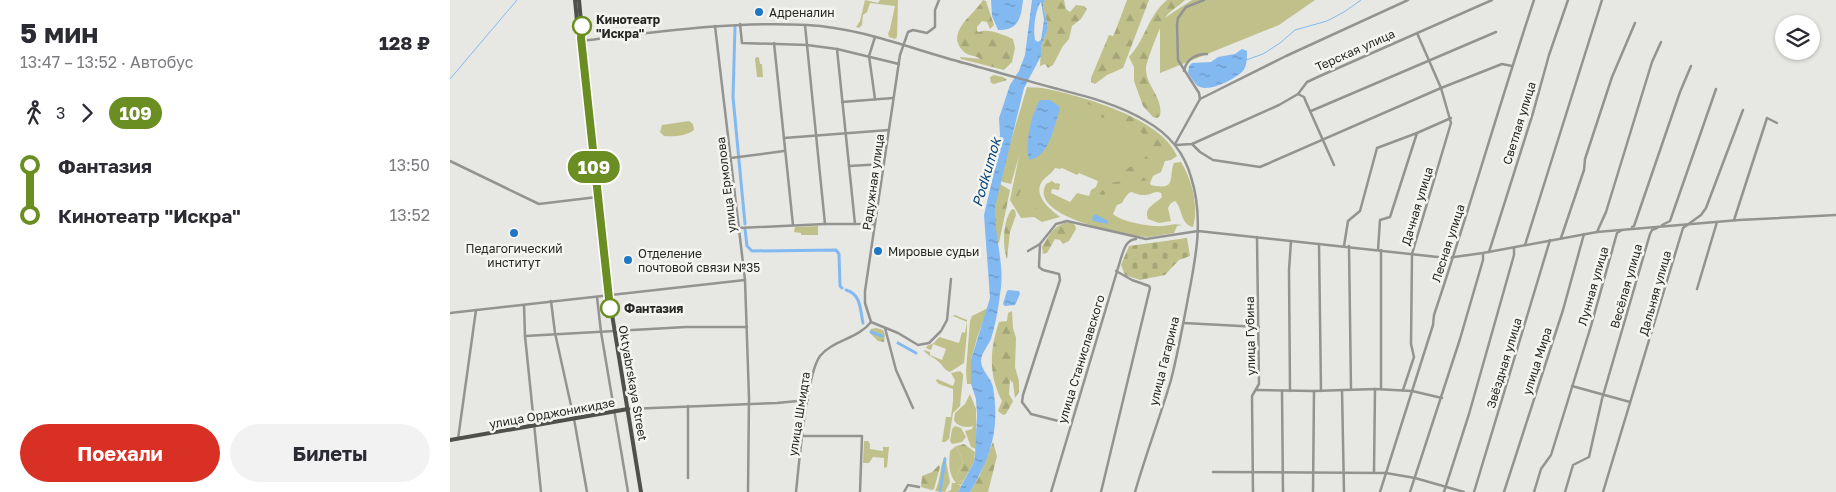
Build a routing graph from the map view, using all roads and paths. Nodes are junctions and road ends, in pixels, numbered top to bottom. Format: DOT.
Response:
graph roads {
  1 [pos="575,0"];
  2 [pos="579,0"];
  3 [pos="939,0"];
  4 [pos="1204,0"];
  5 [pos="1408,0"];
  6 [pos="1492,0"];
  7 [pos="1534,0"];
  8 [pos="1568,0"];
  9 [pos="1602,0"];
  10 [pos="578,11"];
  11 [pos="1635,23"];
  12 [pos="740,24"];
  13 [pos="805,25"];
  14 [pos="715,26"];
  15 [pos="1496,32"];
  16 [pos="1417,33"];
  17 [pos="875,36"];
  18 [pos="581,40"];
  19 [pos="1661,42"];
  20 [pos="774,43"];
  21 [pos="904,44"];
  22 [pos="807,45"];
  23 [pos="837,49"];
  24 [pos="1207,54"];
  25 [pos="870,56"];
  26 [pos="1429,60"];
  27 [pos="899,64"];
  28 [pos="1512,66"];
  29 [pos="1691,66"];
  30 [pos="1184,72"];
  31 [pos="1441,88"];
  32 [pos="1716,89"];
  33 [pos="1298,94"];
  34 [pos="894,98"];
  35 [pos="875,99"];
  36 [pos="1200,99"];
  37 [pos="842,102"];
  38 [pos="1743,110"];
  39 [pos="1310,111"];
  40 [pos="1451,118"];
  41 [pos="1777,123"];
  42 [pos="889,130"];
  43 [pos="846,132"];
  44 [pos="1417,133"];
  45 [pos="816,135"];
  46 [pos="784,138"];
  47 [pos="1322,140"];
  48 [pos="1192,144"];
  49 [pos="1176,145"];
  50 [pos="785,151"];
  51 [pos="731,158"];
  52 [pos="450,161"];
  53 [pos="884,164"];
  54 [pos="1334,165"];
  55 [pos="849,166"];
  56 [pos="597,197"];
  57 [pos="1836,215"];
  58 [pos="1734,220"];
  59 [pos="1717,222"];
  60 [pos="825,224"];
  61 [pos="855,224"];
  62 [pos="876,224"];
  63 [pos="1687,224"];
  64 [pos="793,225"];
  65 [pos="1660,226"];
  66 [pos="741,228"];
  67 [pos="1626,229"];
  68 [pos="1198,231"];
  69 [pos="1597,232"];
  70 [pos="1584,234"];
  71 [pos="1257,237"];
  72 [pos="1138,238"];
  73 [pos="1561,238"];
  74 [pos="1550,240"];
  75 [pos="1291,242"];
  76 [pos="1040,244"];
  77 [pos="1319,244"];
  78 [pos="1526,245"];
  79 [pos="1344,246"];
  80 [pos="1349,246"];
  81 [pos="1514,248"];
  82 [pos="1379,250"];
  83 [pos="1028,251"];
  84 [pos="1489,252"];
  85 [pos="1412,254"];
  86 [pos="1483,254"];
  87 [pos="1453,257"];
  88 [pos="1116,271"];
  89 [pos="951,279"];
  90 [pos="745,280"];
  91 [pos="1697,289"];
  92 [pos="608,296"];
  93 [pos="597,297"];
  94 [pos="552,301"];
  95 [pos="524,305"];
  96 [pos="476,310"];
  97 [pos="450,313"];
  98 [pos="871,322"];
  99 [pos="1184,323"];
  100 [pos="747,327"];
  101 [pos="1259,327"];
  102 [pos="885,328"];
  103 [pos="614,331"];
  104 [pos="601,332"];
  105 [pos="555,334"];
  106 [pos="525,336"];
  107 [pos="1572,386"];
  108 [pos="1351,389"];
  109 [pos="1375,389"];
  110 [pos="1381,389"];
  111 [pos="1256,390"];
  112 [pos="1342,390"];
  113 [pos="1403,390"];
  114 [pos="1282,391"];
  115 [pos="1290,391"];
  116 [pos="1314,391"];
  117 [pos="1321,391"];
  118 [pos="1412,391"];
  119 [pos="1604,395"];
  120 [pos="1442,398"];
  121 [pos="808,400"];
  122 [pos="1630,402"];
  123 [pos="749,404"];
  124 [pos="688,406"];
  125 [pos="913,408"];
  126 [pos="628,409"];
  127 [pos="614,412"];
  128 [pos="574,419"];
  129 [pos="1070,424"];
  130 [pos="535,426"];
  131 [pos="803,436"];
  132 [pos="458,439"];
  133 [pos="450,440"];
  134 [pos="1213,472"];
  135 [pos="1254,472"];
  136 [pos="1283,472"];
  137 [pos="1313,472"];
  138 [pos="1344,472"];
  139 [pos="1374,472"];
  140 [pos="1386,473"];
  141 [pos="688,478"];
  142 [pos="1415,478"];
  143 [pos="919,487"];
  144 [pos="1446,487"];
  145 [pos="542,492"];
  146 [pos="587,492"];
  147 [pos="628,492"];
  148 [pos="641,492"];
  149 [pos="748,492"];
  150 [pos="796,492"];
  151 [pos="860,492"];
  152 [pos="904,492"];
  153 [pos="1051,492"];
  154 [pos="1101,492"];
  155 [pos="1135,492"];
  156 [pos="1253,492"];
  157 [pos="1283,492"];
  158 [pos="1314,492"];
  159 [pos="1344,492"];
  160 [pos="1380,492"];
  161 [pos="1410,492"];
  162 [pos="1444,492"];
  163 [pos="1464,492"];
  164 [pos="1474,492"];
  165 [pos="1504,492"];
  166 [pos="1534,492"];
  167 [pos="1565,492"];
  168 [pos="1603,492"];
  1 -- 10 [label="main road, Oktyabrskaya Street"];
  2 -- 10 [label="main road, Oktyabrskaya Street"];
  3 -- 21 [label="street"];
  4 -- 30 [label="street"];
  5 -- 36 [label="street"];
  6 -- 16 [label="street, Терская улица"];
  7 -- 28 [label="street, Лесная улица"];
  8 -- 84 [label="street, Светлая улица"];
  9 -- 78 [label="street"];
  10 -- 18 [label="main road, Oktyabrskaya Street"];
  11 -- 73 [label="street"];
  12 -- 13 [label="street"];
  12 -- 14 [label="street"];
  12 -- 20 [label="street"];
  13 -- 17 [label="street"];
  13 -- 22 [label="street"];
  14 -- 18 [label="street"];
  14 -- 51 [label="street, улица Ермолова"];
  15 -- 26 [label="street"];
  16 -- 26 [label="street"];
  16 -- 33 [label="street, Терская улица"];
  17 -- 21 [label="street"];
  17 -- 25 [label="street"];
  18 -- 56 [label="main road, Oktyabrskaya Street"];
  19 -- 69 [label="street"];
  20 -- 22 [label="street"];
  20 -- 46 [label="street"];
  21 -- 27 [label="street, Радужная улица"];
  21 -- 49 [label="street"];
  22 -- 23 [label="street"];
  22 -- 45 [label="street"];
  23 -- 25 [label="street"];
  23 -- 37 [label="street"];
  24 -- 30 [label="street"];
  25 -- 27 [label="street"];
  25 -- 35 [label="street"];
  26 -- 31 [label="street"];
  26 -- 39 [label="street"];
  27 -- 34 [label="street, Радужная улица"];
  28 -- 31 [label="street"];
  28 -- 87 [label="street, Лесная улица"];
  29 -- 67 [label="street, Лунная улица"];
  30 -- 36 [label="street"];
  31 -- 40 [label="street"];
  31 -- 47 [label="street"];
  32 -- 65 [label="street, Весёлая улица"];
  33 -- 39 [label="street"];
  33 -- 48 [label="street, Терская улица"];
  34 -- 35 [label="street"];
  34 -- 42 [label="street, Радужная улица"];
  35 -- 37 [label="street"];
  36 -- 49 [label="street"];
  37 -- 43 [label="street"];
  38 -- 63 [label="street, Дальняя улица"];
  39 -- 47 [label="street"];
  40 -- 44 [label="street"];
  40 -- 85 [label="street, Дачная улица"];
  41 -- 58 [label="street"];
  42 -- 43 [label="street"];
  42 -- 53 [label="street, Радужная улица"];
  43 -- 45 [label="street"];
  43 -- 55 [label="street"];
  44 -- 79 [label="street"];
  44 -- 82 [label="street"];
  45 -- 46 [label="street"];
  45 -- 60 [label="street"];
  46 -- 50 [label="street"];
  47 -- 48 [label="street"];
  47 -- 54 [label="street"];
  48 -- 49 [label="street, Терская улица"];
  49 -- 68 [label="street, улица Гагарина"];
  50 -- 51 [label="street"];
  50 -- 64 [label="street"];
  51 -- 66 [label="street, улица Ермолова"];
  52 -- 56 [label="street"];
  53 -- 55 [label="street"];
  53 -- 62 [label="street, Радужная улица"];
  55 -- 61 [label="street"];
  56 -- 92 [label="main road, Oktyabrskaya Street"];
  57 -- 58 [label="street"];
  58 -- 59 [label="street"];
  59 -- 63 [label="street"];
  59 -- 91 [label="street"];
  60 -- 61 [label="street"];
  60 -- 64 [label="street"];
  61 -- 62 [label="street"];
  62 -- 98 [label="street, Радужная улица"];
  63 -- 65 [label="street"];
  63 -- 122 [label="street, Дальняя улица"];
  64 -- 66 [label="street"];
  65 -- 67 [label="street"];
  65 -- 119 [label="street, Весёлая улица"];
  66 -- 90 [label="street, улица Ермолова"];
  67 -- 69 [label="street"];
  67 -- 107 [label="street, Лунная улица"];
  68 -- 71 [label="street"];
  68 -- 72 [label="street"];
  68 -- 99 [label="street, улица Гагарина"];
  69 -- 70 [label="street"];
  70 -- 73 [label="street"];
  70 -- 165 [label="street, улица Мира"];
  71 -- 75 [label="street"];
  71 -- 101 [label="street, улица Губина"];
  72 -- 76 [label="street"];
  72 -- 88 [label="street, улица Станиславского"];
  73 -- 74 [label="street"];
  74 -- 78 [label="street"];
  74 -- 164 [label="street, Звёздная улица"];
  75 -- 77 [label="street"];
  75 -- 115 [label="street"];
  76 -- 83 [label="street"];
  76 -- 129 [label="street"];
  77 -- 79 [label="street"];
  77 -- 117 [label="street"];
  78 -- 81 [label="street"];
  79 -- 80 [label="street"];
  80 -- 82 [label="street"];
  80 -- 108 [label="street"];
  81 -- 84 [label="street"];
  81 -- 144 [label="street"];
  82 -- 85 [label="street"];
  82 -- 110 [label="street"];
  84 -- 86 [label="street"];
  85 -- 87 [label="street"];
  85 -- 113 [label="street, Дачная улица"];
  86 -- 87 [label="street"];
  86 -- 120 [label="street"];
  87 -- 118 [label="street, Лесная улица"];
  88 -- 129 [label="street, улица Станиславского"];
  88 -- 154 [label="street"];
  89 -- 102 [label="street"];
  90 -- 92 [label="street"];
  90 -- 100 [label="street, улица Ермолова"];
  92 -- 93 [label="street"];
  92 -- 103 [label="main road, Oktyabrskaya Street"];
  93 -- 94 [label="street"];
  93 -- 104 [label="street, Oktyabrskaya Street"];
  94 -- 95 [label="street"];
  94 -- 105 [label="street"];
  95 -- 96 [label="street"];
  95 -- 106 [label="street"];
  96 -- 97 [label="street"];
  96 -- 132 [label="street"];
  98 -- 102 [label="street"];
  98 -- 121 [label="street, улица Шмидта"];
  99 -- 101 [label="street"];
  99 -- 155 [label="street, улица Гагарина"];
  100 -- 103 [label="street"];
  100 -- 123 [label="street, улица Ермолова"];
  101 -- 111 [label="street, улица Губина"];
  102 -- 125 [label="street"];
  103 -- 104 [label="street"];
  103 -- 126 [label="main road, Oktyabrskaya Street"];
  104 -- 105 [label="street"];
  104 -- 127 [label="street, Oktyabrskaya Street"];
  105 -- 106 [label="street"];
  105 -- 128 [label="street"];
  106 -- 130 [label="street"];
  107 -- 119 [label="street"];
  107 -- 166 [label="street, Лунная улица"];
  108 -- 109 [label="street"];
  108 -- 112 [label="street"];
  109 -- 110 [label="street"];
  109 -- 139 [label="street"];
  110 -- 113 [label="street"];
  111 -- 114 [label="street"];
  111 -- 135 [label="street, улица Губина"];
  112 -- 117 [label="street"];
  112 -- 138 [label="street"];
  113 -- 118 [label="street"];
  114 -- 115 [label="street"];
  114 -- 136 [label="street"];
  115 -- 116 [label="street"];
  116 -- 117 [label="street"];
  116 -- 137 [label="street"];
  118 -- 120 [label="street"];
  118 -- 140 [label="street, Лесная улица"];
  119 -- 122 [label="street"];
  119 -- 167 [label="street, Весёлая улица"];
  120 -- 142 [label="street"];
  121 -- 123 [label="street, улица Орджоникидзе"];
  121 -- 131 [label="street, улица Шмидта"];
  122 -- 168 [label="street, Дальняя улица"];
  123 -- 124 [label="street, улица Орджоникидзе"];
  123 -- 149 [label="street, улица Ермолова"];
  124 -- 126 [label="street, улица Орджоникидзе"];
  124 -- 141 [label="street"];
  126 -- 127 [label="main road, улица Орджоникидзе"];
  126 -- 148 [label="main road, Oktyabrskaya Street"];
  127 -- 128 [label="main road, улица Орджоникидзе"];
  127 -- 147 [label="street, Oktyabrskaya Street"];
  128 -- 130 [label="main road, улица Орджоникидзе"];
  128 -- 146 [label="street"];
  129 -- 153 [label="street, улица Станиславского"];
  130 -- 132 [label="main road, улица Орджоникидзе"];
  130 -- 145 [label="street"];
  131 -- 150 [label="street, улица Шмидта"];
  131 -- 151 [label="street"];
  132 -- 133 [label="main road, улица Орджоникидзе"];
  134 -- 135 [label="street"];
  135 -- 136 [label="street"];
  135 -- 156 [label="street, улица Губина"];
  136 -- 137 [label="street"];
  136 -- 157 [label="street"];
  137 -- 138 [label="street"];
  137 -- 158 [label="street"];
  138 -- 139 [label="street"];
  138 -- 159 [label="street"];
  139 -- 140 [label="street"];
  140 -- 142 [label="street"];
  140 -- 160 [label="street, Лесная улица"];
  142 -- 144 [label="street"];
  142 -- 161 [label="street"];
  143 -- 152 [label="street"];
  144 -- 162 [label="street"];
  144 -- 163 [label="street"];
}
